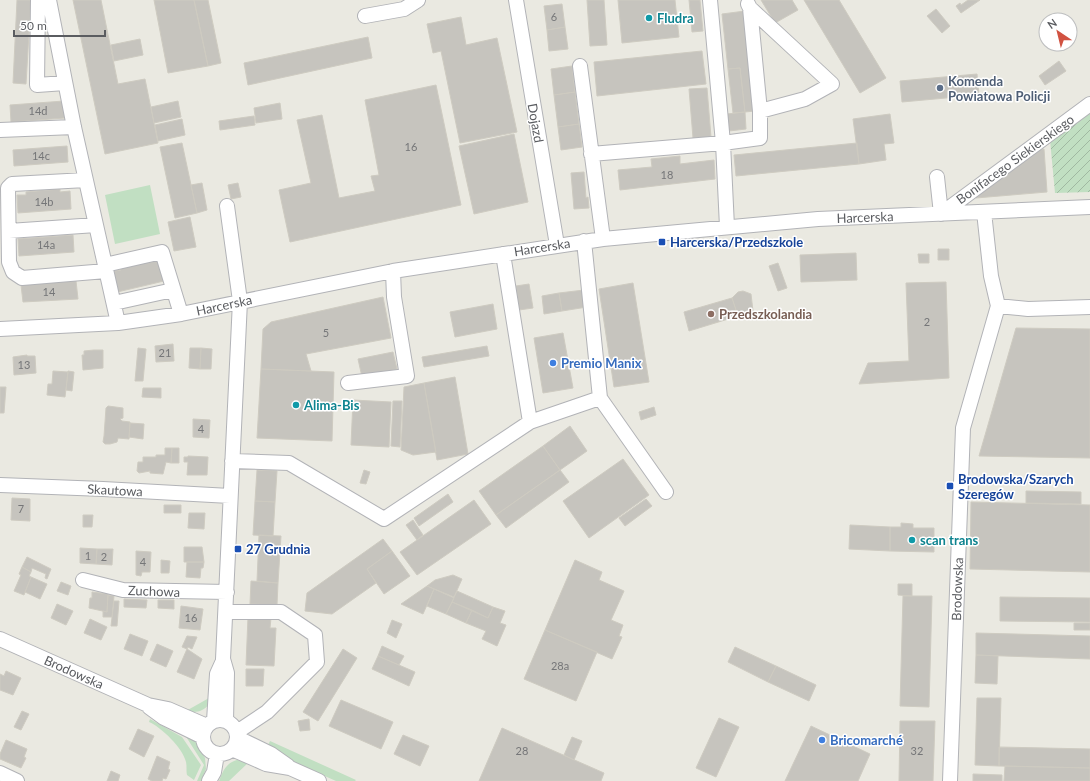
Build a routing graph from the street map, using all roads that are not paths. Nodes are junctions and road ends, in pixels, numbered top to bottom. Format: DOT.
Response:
graph roads {
  1 [pos="38,0"];
  2 [pos="49,0"];
  3 [pos="418,0"];
  4 [pos="516,0"];
  5 [pos="710,0"];
  6 [pos="748,4"];
  7 [pos="366,16"];
  8 [pos="580,66"];
  9 [pos="66,82"];
  10 [pos="1090,104"];
  11 [pos="760,111"];
  12 [pos="74,128"];
  13 [pos="0,130"];
  14 [pos="723,143"];
  15 [pos="591,154"];
  16 [pos="937,177"];
  17 [pos="86,180"];
  18 [pos="227,206"];
  19 [pos="1090,208"];
  20 [pos="984,212"];
  21 [pos="940,214"];
  22 [pos="96,225"];
  23 [pos="727,227"];
  24 [pos="9,231"];
  25 [pos="602,239"];
  26 [pos="584,241"];
  27 [pos="557,245"];
  28 [pos="503,254"];
  29 [pos="106,268"];
  30 [pos="393,271"];
  31 [pos="173,290"];
  32 [pos="240,301"];
  33 [pos="114,303"];
  34 [pos="998,306"];
  35 [pos="1090,307"];
  36 [pos="181,314"];
  37 [pos="118,323"];
  38 [pos="0,329"];
  39 [pos="348,383"];
  40 [pos="600,398"];
  41 [pos="530,422"];
  42 [pos="232,461"];
  43 [pos="0,485"];
  44 [pos="666,492"];
  45 [pos="230,496"];
  46 [pos="83,580"];
  47 [pos="227,592"];
  48 [pos="226,612"];
  49 [pos="0,640"];
  50 [pos="213,726"];
  51 [pos="236,740"];
  52 [pos="217,754"];
  53 [pos="0,773"];
  54 [pos="17,781"];
  55 [pos="208,781"];
  56 [pos="319,781"];
  57 [pos="950,781"];
  1 -- 9 [label="street"];
  2 -- 9 [label="street"];
  3 -- 7 [label="street"];
  4 -- 27 [label="street, Dojazd"];
  5 -- 14 [label="street"];
  6 -- 11 [label="street"];
  6 -- 11 [label="street"];
  8 -- 15 [label="street"];
  9 -- 12 [label="street"];
  10 -- 21 [label="street, Bonifacego Siekierskiego"];
  11 -- 14 [label="street"];
  12 -- 13 [label="street"];
  12 -- 17 [label="street"];
  14 -- 15 [label="street"];
  14 -- 23 [label="street"];
  15 -- 25 [label="street"];
  16 -- 21 [label="street"];
  17 -- 22 [label="street"];
  17 -- 24 [label="street"];
  18 -- 32 [label="street"];
  19 -- 20 [label="street, Harcerska"];
  20 -- 21 [label="street, Harcerska"];
  20 -- 34 [label="street"];
  21 -- 23 [label="street, Harcerska"];
  22 -- 24 [label="street"];
  22 -- 29 [label="street"];
  23 -- 25 [label="street, Harcerska"];
  24 -- 29 [label="street"];
  25 -- 26 [label="street, Harcerska"];
  26 -- 27 [label="street, Harcerska"];
  26 -- 40 [label="street"];
  27 -- 28 [label="street, Harcerska"];
  28 -- 30 [label="street, Harcerska"];
  28 -- 41 [label="street"];
  29 -- 31 [label="street"];
  29 -- 33 [label="street"];
  30 -- 32 [label="street, Harcerska"];
  30 -- 39 [label="street"];
  31 -- 33 [label="street"];
  31 -- 36 [label="street"];
  32 -- 36 [label="street, Harcerska"];
  32 -- 42 [label="street"];
  33 -- 37 [label="street"];
  34 -- 35 [label="street"];
  34 -- 57 [label="street, Brodowska"];
  36 -- 37 [label="street, Harcerska"];
  37 -- 38 [label="street, Harcerska"];
  40 -- 41 [label="street"];
  40 -- 44 [label="street"];
  41 -- 42 [label="street"];
  42 -- 45 [label="street"];
  43 -- 45 [label="street, Skautowa"];
  45 -- 47 [label="street"];
  46 -- 47 [label="street, Zuchowa"];
  47 -- 48 [label="street"];
  48 -- 50 [label="street"];
  48 -- 51 [label="street"];
  49 -- 50 [label="street, Brodowska"];
  50 -- 51 [label="street"];
  50 -- 52 [label="street"];
  51 -- 52 [label="street"];
  51 -- 56 [label="street"];
  52 -- 55 [label="street"];
  53 -- 54 [label="street"];
}
